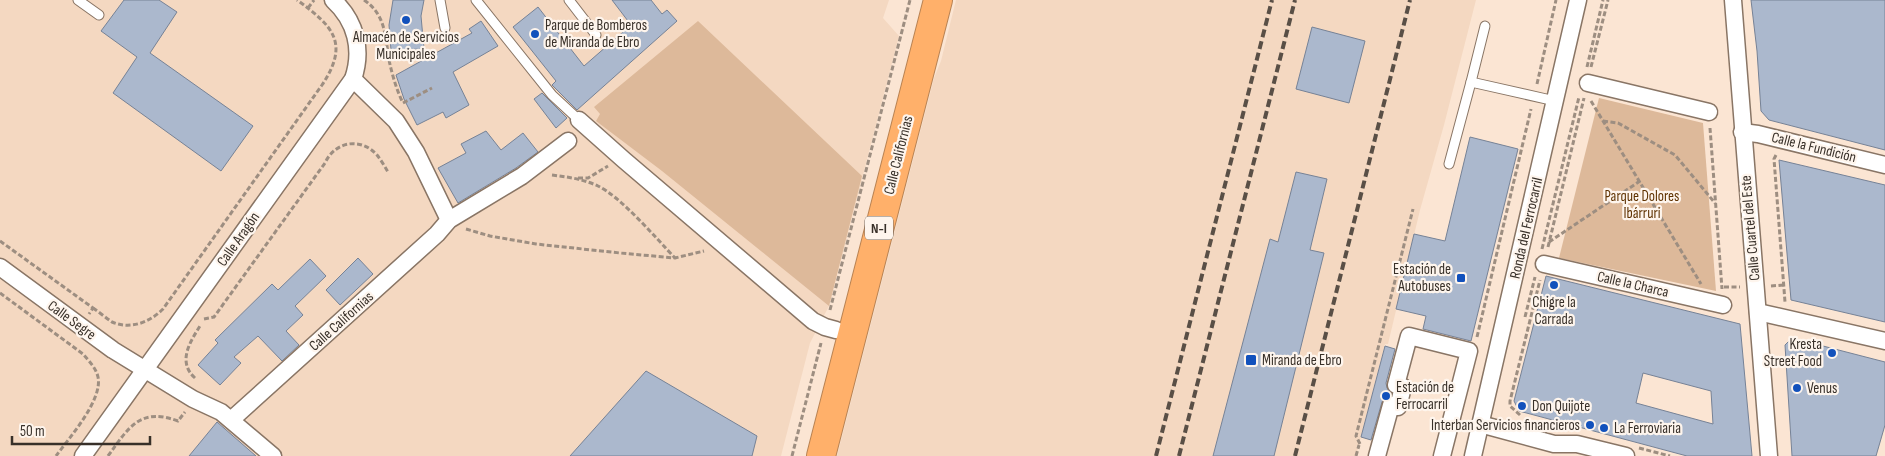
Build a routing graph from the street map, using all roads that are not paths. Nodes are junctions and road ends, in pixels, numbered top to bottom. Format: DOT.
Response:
graph roads {
  1 [pos="78,0"];
  2 [pos="333,0"];
  3 [pos="440,0"];
  4 [pos="476,0"];
  5 [pos="569,0"];
  6 [pos="922,0"];
  7 [pos="938,0"];
  8 [pos="1578,0"];
  9 [pos="1733,0"];
  10 [pos="99,15"];
  11 [pos="1485,26"];
  12 [pos="445,28"];
  13 [pos="596,35"];
  14 [pos="353,79"];
  15 [pos="1471,82"];
  16 [pos="1584,84"];
  17 [pos="1554,102"];
  18 [pos="1709,112"];
  19 [pos="579,120"];
  20 [pos="1742,132"];
  21 [pos="568,141"];
  22 [pos="1449,164"];
  23 [pos="1885,165"];
  24 [pos="450,219"];
  25 [pos="1540,263"];
  26 [pos="0,267"];
  27 [pos="1723,305"];
  28 [pos="1758,312"];
  29 [pos="838,331"];
  30 [pos="1885,341"];
  31 [pos="145,369"];
  32 [pos="231,420"];
  33 [pos="1480,424"];
  34 [pos="1557,450"];
  35 [pos="83,456"];
  36 [pos="273,456"];
  37 [pos="805,456"];
  38 [pos="820,456"];
  39 [pos="1377,456"];
  40 [pos="1442,456"];
  41 [pos="1473,456"];
  42 [pos="1626,456"];
  43 [pos="1769,456"];
  1 -- 10 [label="lane"];
  2 -- 14 [label="street, Calle Aragón"];
  3 -- 12 [label="lane"];
  4 -- 19 [label="lane"];
  5 -- 13 [label="lane"];
  6 -- 29 [label="highway, Calle Californias / N-I"];
  7 -- 29 [label="highway, Calle Californias / N-I"];
  8 -- 17 [label="street, Ronda del Ferrocarril"];
  9 -- 20 [label="street, Calle Cuartel del Este"];
  11 -- 15 [label="lane"];
  14 -- 24 [label="street"];
  14 -- 31 [label="street, Calle Aragón"];
  15 -- 17 [label="lane"];
  15 -- 22 [label="lane"];
  16 -- 18 [label="street"];
  17 -- 33 [label="street, Ronda del Ferrocarril"];
  19 -- 29 [label="street"];
  20 -- 23 [label="street, Calle la Fundición"];
  20 -- 28 [label="street, Calle Cuartel del Este"];
  21 -- 24 [label="street, Calle Californias"];
  24 -- 32 [label="street, Calle Californias"];
  25 -- 27 [label="street, Calle la Charca"];
  26 -- 31 [label="street, Calle Segre"];
  28 -- 30 [label="street"];
  28 -- 43 [label="street, Calle Cuartel del Este"];
  29 -- 37 [label="highway, Calle Californias / N-I"];
  29 -- 38 [label="highway, Calle Californias / N-I"];
  31 -- 32 [label="street"];
  31 -- 35 [label="street, Calle Aragón"];
  32 -- 36 [label="street"];
  33 -- 34 [label="street"];
  33 -- 41 [label="street, Ronda del Ferrocarril"];
  34 -- 42 [label="street"];
  39 -- 40 [label="street"];
}
